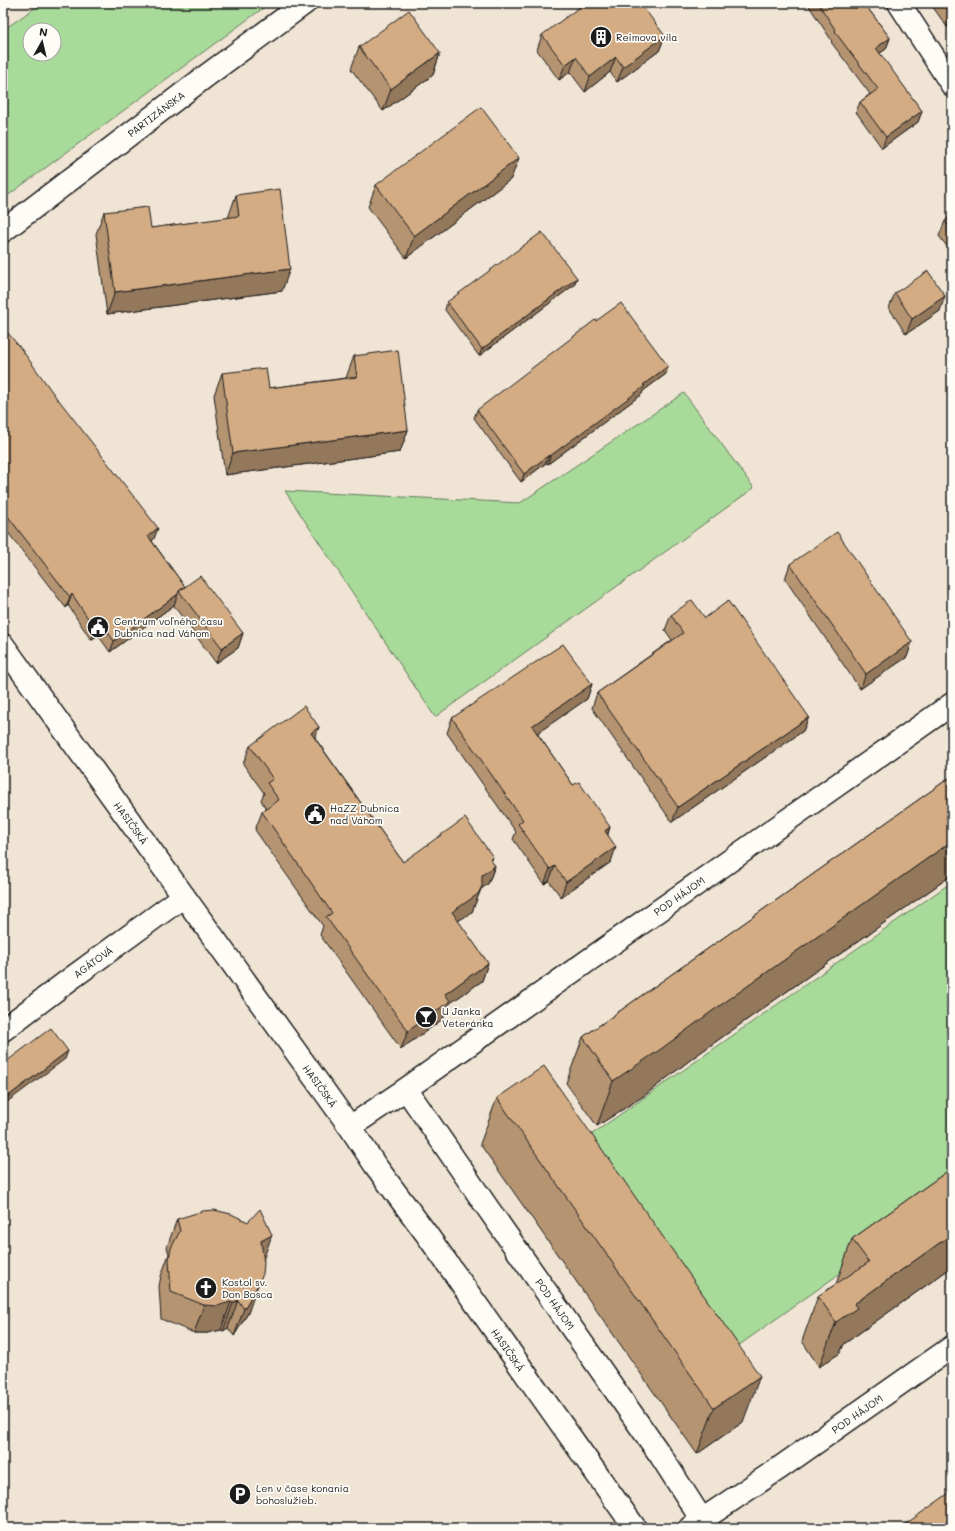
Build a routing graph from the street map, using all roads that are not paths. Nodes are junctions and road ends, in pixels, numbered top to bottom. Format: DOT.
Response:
graph roads {
  1 [pos="305,3"];
  2 [pos="899,3"];
  3 [pos="952,85"];
  4 [pos="5,225"];
  5 [pos="3,645"];
  6 [pos="952,704"];
  7 [pos="184,896"];
  8 [pos="3,1030"];
  9 [pos="406,1089"];
  10 [pos="350,1127"];
  11 [pos="952,1347"];
  12 [pos="700,1526"];
  13 [pos="635,1528"];
  1 -- 4 [label="street, PARTIZÁNSKA"];
  2 -- 3 [label="street"];
  5 -- 7 [label="street, HASIČSKÁ"];
  6 -- 9 [label="street, POD HÁJOM"];
  7 -- 8 [label="street, AGÁTOVÁ"];
  7 -- 10 [label="street, HASIČSKÁ"];
  9 -- 10 [label="street, POD HÁJOM"];
  9 -- 12 [label="street, POD HÁJOM"];
  10 -- 13 [label="street, HASIČSKÁ"];
  11 -- 12 [label="street, POD HÁJOM"];
}
